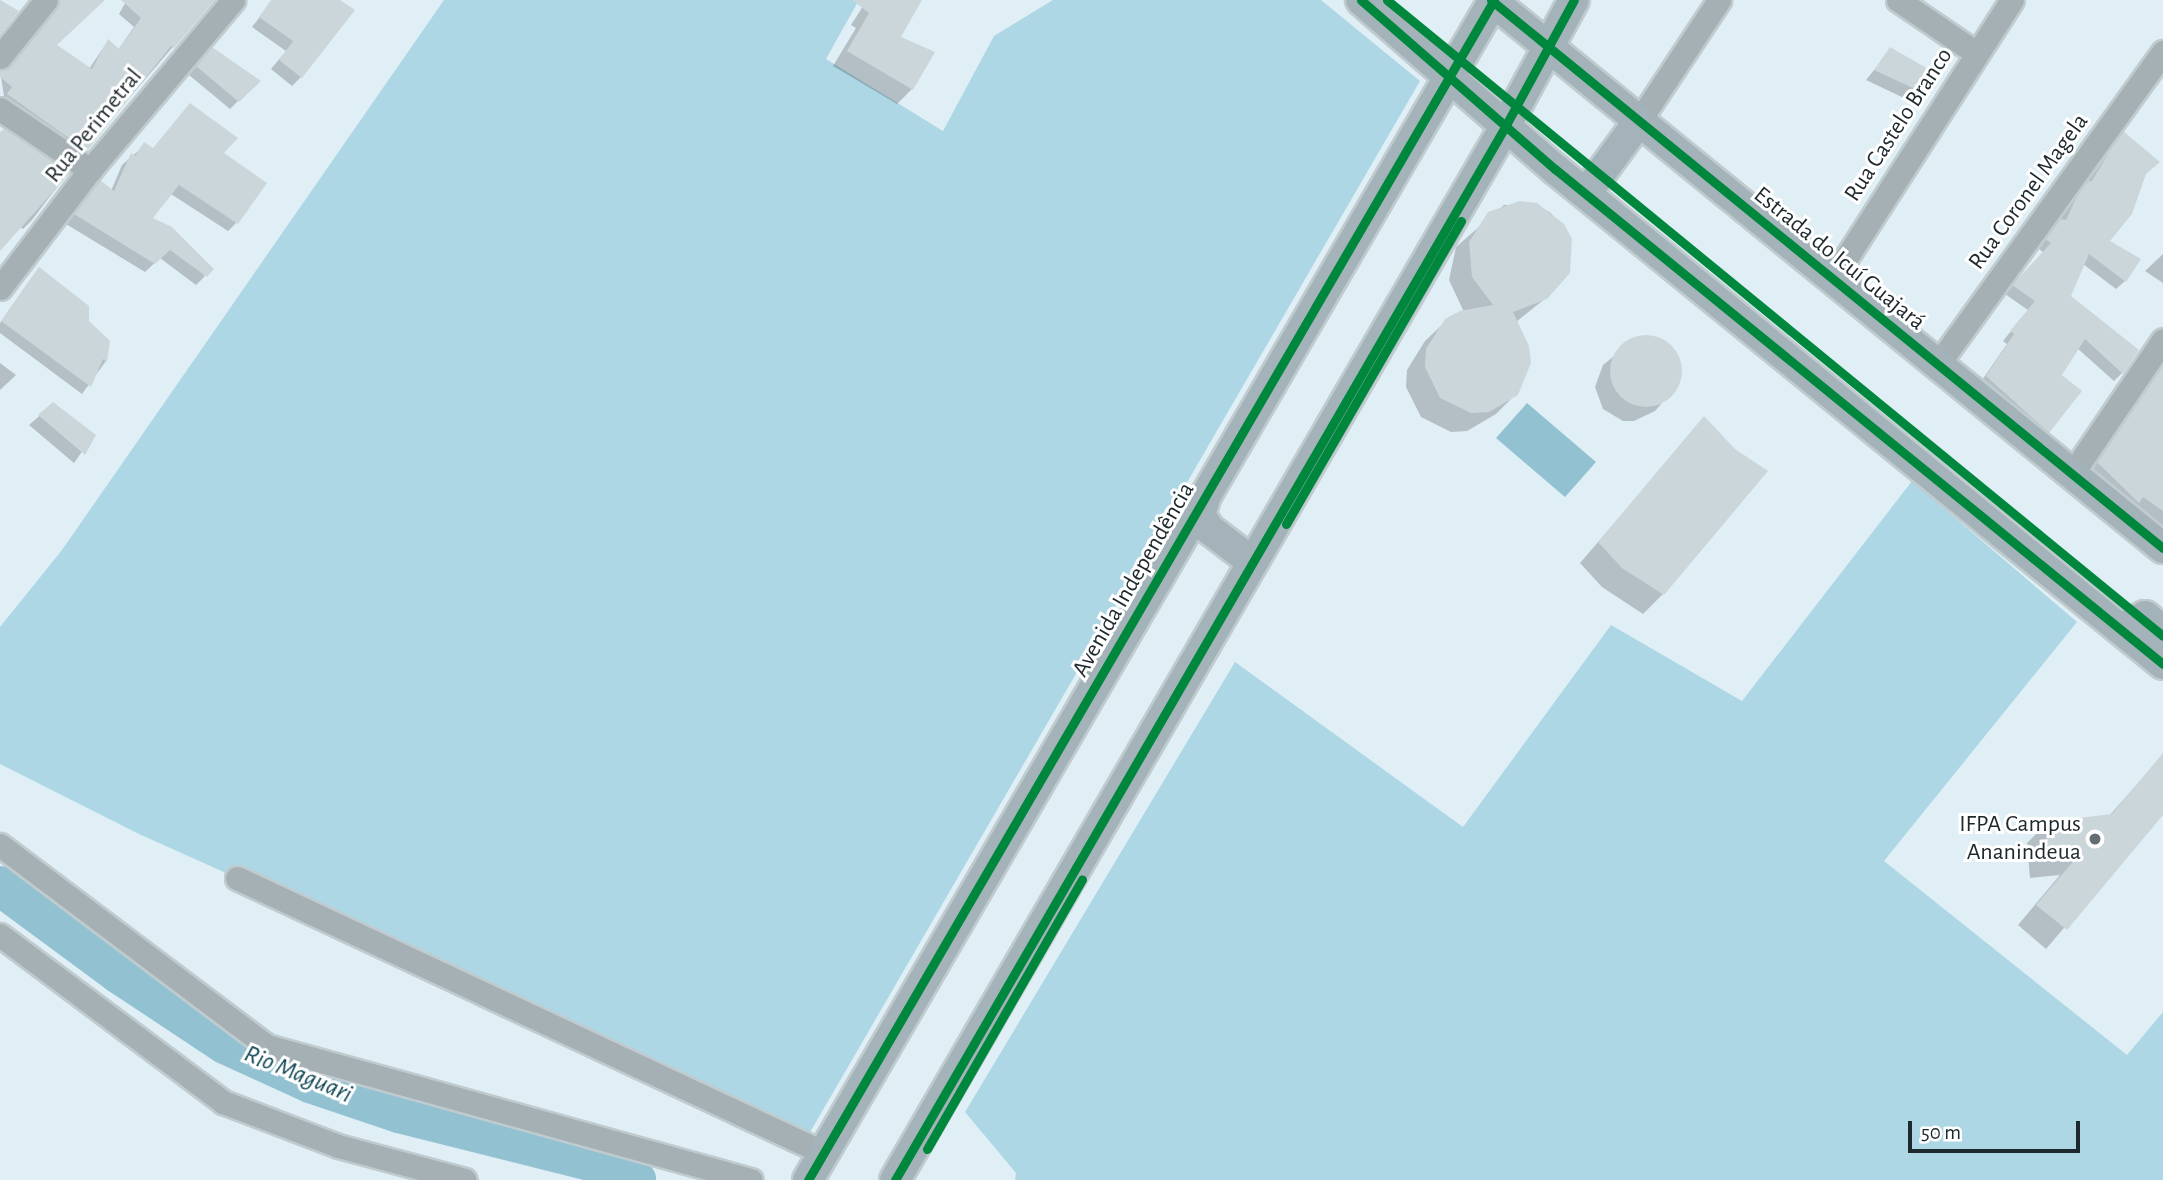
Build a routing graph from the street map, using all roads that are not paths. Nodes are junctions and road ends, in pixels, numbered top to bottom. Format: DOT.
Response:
graph roads {
  1 [pos="46,0"];
  2 [pos="233,0"];
  3 [pos="1361,0"];
  4 [pos="1493,0"];
  5 [pos="1574,0"];
  6 [pos="1719,0"];
  7 [pos="1898,0"];
  8 [pos="2012,0"];
  9 [pos="1548,47"];
  10 [pos="2163,52"];
  11 [pos="1976,53"];
  12 [pos="0,57"];
  13 [pos="1449,78"];
  14 [pos="0,109"];
  15 [pos="1639,121"];
  16 [pos="1506,125"];
  17 [pos="90,170"];
  18 [pos="1587,192"];
  19 [pos="1832,280"];
  20 [pos="0,288"];
  21 [pos="2163,340"];
  22 [pos="1938,364"];
  23 [pos="2074,471"];
  24 [pos="1206,495"];
  25 [pos="2163,548"];
  26 [pos="1251,561"];
  27 [pos="2120,629"];
  28 [pos="2163,631"];
  29 [pos="2163,664"];
  30 [pos="0,845"];
  31 [pos="237,878"];
  32 [pos="0,935"];
  33 [pos="824,1153"];
  34 [pos="465,1180"];
  35 [pos="751,1180"];
  36 [pos="808,1180"];
  37 [pos="895,1180"];
  1 -- 12 [label="street"];
  2 -- 17 [label="street, Rua Perimetral"];
  3 -- 13 [label="main road"];
  4 -- 9 [label="main road, Estrada do Icuí Guajará"];
  4 -- 13 [label="main road, Avenida Independência"];
  5 -- 9 [label="main road"];
  6 -- 15 [label="street"];
  7 -- 11 [label="street"];
  8 -- 11 [label="street, Rua Castelo Branco"];
  9 -- 15 [label="main road, Estrada do Icuí Guajará"];
  9 -- 16 [label="main road"];
  10 -- 22 [label="street, Rua Coronel Magela"];
  11 -- 19 [label="street, Rua Castelo Branco"];
  13 -- 16 [label="main road"];
  13 -- 24 [label="main road, Avenida Independência"];
  14 -- 17 [label="street"];
  15 -- 18 [label="main road"];
  15 -- 19 [label="main road, Estrada do Icuí Guajará"];
  16 -- 18 [label="main road"];
  16 -- 26 [label="main road"];
  17 -- 20 [label="street, Rua Perimetral"];
  18 -- 27 [label="main road"];
  19 -- 22 [label="main road, Estrada do Icuí Guajará"];
  21 -- 23 [label="street"];
  22 -- 23 [label="main road, Estrada do Icuí Guajará"];
  23 -- 25 [label="main road, Estrada do Icuí Guajará"];
  24 -- 26 [label="main road"];
  24 -- 33 [label="main road, Avenida Independência"];
  26 -- 37 [label="main road"];
  27 -- 28 [label="main road"];
  27 -- 29 [label="main road"];
  30 -- 35 [label="street"];
  31 -- 33 [label="street"];
  32 -- 34 [label="street"];
  33 -- 36 [label="main road, Avenida Independência"];
}
